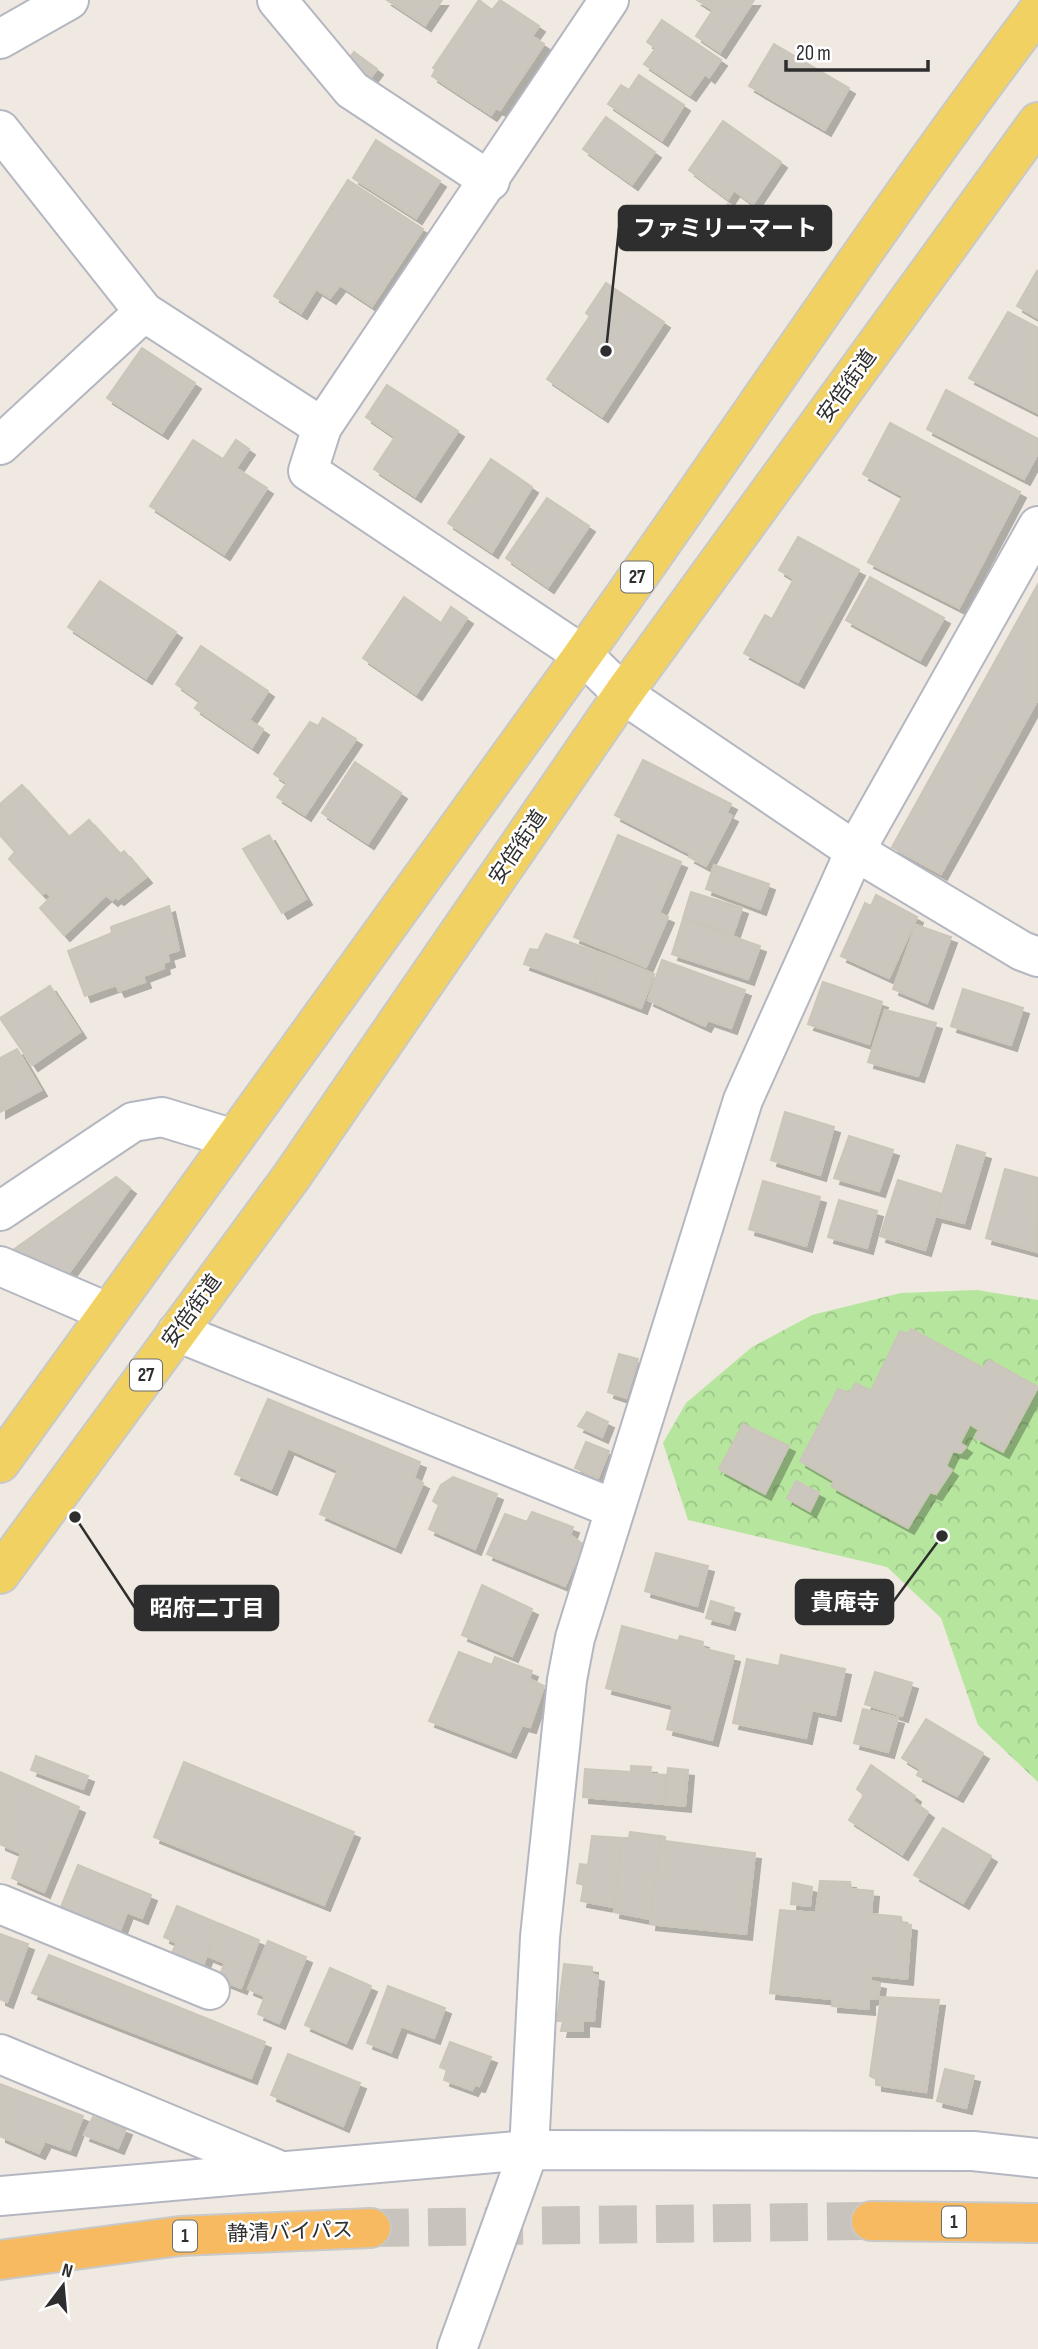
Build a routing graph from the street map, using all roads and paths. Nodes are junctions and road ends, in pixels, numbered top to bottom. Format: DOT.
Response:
graph roads {
  1 [pos="69,0"];
  2 [pos="277,0"];
  3 [pos="609,0"];
  4 [pos="1038,11"];
  5 [pos="0,39"];
  6 [pos="1038,122"];
  7 [pos="0,130"];
  8 [pos="1027,159"];
  9 [pos="489,181"];
  10 [pos="144,312"];
  11 [pos="322,427"];
  12 [pos="0,445"];
  13 [pos="1038,526"];
  14 [pos="583,655"];
  15 [pos="623,694"];
  16 [pos="855,850"];
  17 [pos="1038,957"];
  18 [pos="231,1138"];
  19 [pos="0,1211"];
  20 [pos="0,1266"];
  21 [pos="107,1312"];
  22 [pos="177,1332"];
  23 [pos="0,1463"];
  24 [pos="615,1509"];
  25 [pos="0,1574"];
  26 [pos="0,1904"];
  27 [pos="210,1990"];
  28 [pos="0,2054"];
  29 [pos="529,2150"];
  30 [pos="1038,2158"];
  31 [pos="281,2171"];
  32 [pos="0,2196"];
  33 [pos="871,2221"];
  34 [pos="1038,2223"];
  35 [pos="371,2228"];
  36 [pos="0,2260"];
  37 [pos="457,2349"];
  1 -- 5 [label="street"];
  2 -- 9 [label="street"];
  3 -- 9 [label="street"];
  4 -- 14 [label="main road, 27"];
  6 -- 8 [label="main road, 安倍街道 / 27"];
  7 -- 10 [label="street"];
  8 -- 15 [label="main road, 安倍街道 / 27"];
  9 -- 11 [label="street"];
  10 -- 11 [label="street"];
  10 -- 12 [label="street"];
  11 -- 14 [label="street"];
  13 -- 16 [label="street"];
  14 -- 15 [label="street"];
  14 -- 18 [label="main road, 27"];
  15 -- 16 [label="street"];
  15 -- 22 [label="main road, 安倍街道 / 27"];
  16 -- 17 [label="street"];
  16 -- 24 [label="street"];
  18 -- 19 [label="street"];
  18 -- 21 [label="main road, 27"];
  20 -- 21 [label="street"];
  21 -- 23 [label="main road, 27"];
  22 -- 24 [label="street"];
  22 -- 25 [label="main road, 安倍街道 / 27"];
  24 -- 29 [label="street"];
  26 -- 27 [label="street"];
  28 -- 31 [label="street"];
  29 -- 30 [label="street"];
  29 -- 31 [label="street"];
  29 -- 37 [label="street"];
  31 -- 32 [label="street"];
  33 -- 34 [label="highway, 1"];
  35 -- 36 [label="highway, 静清バイパス / 1"];
}
